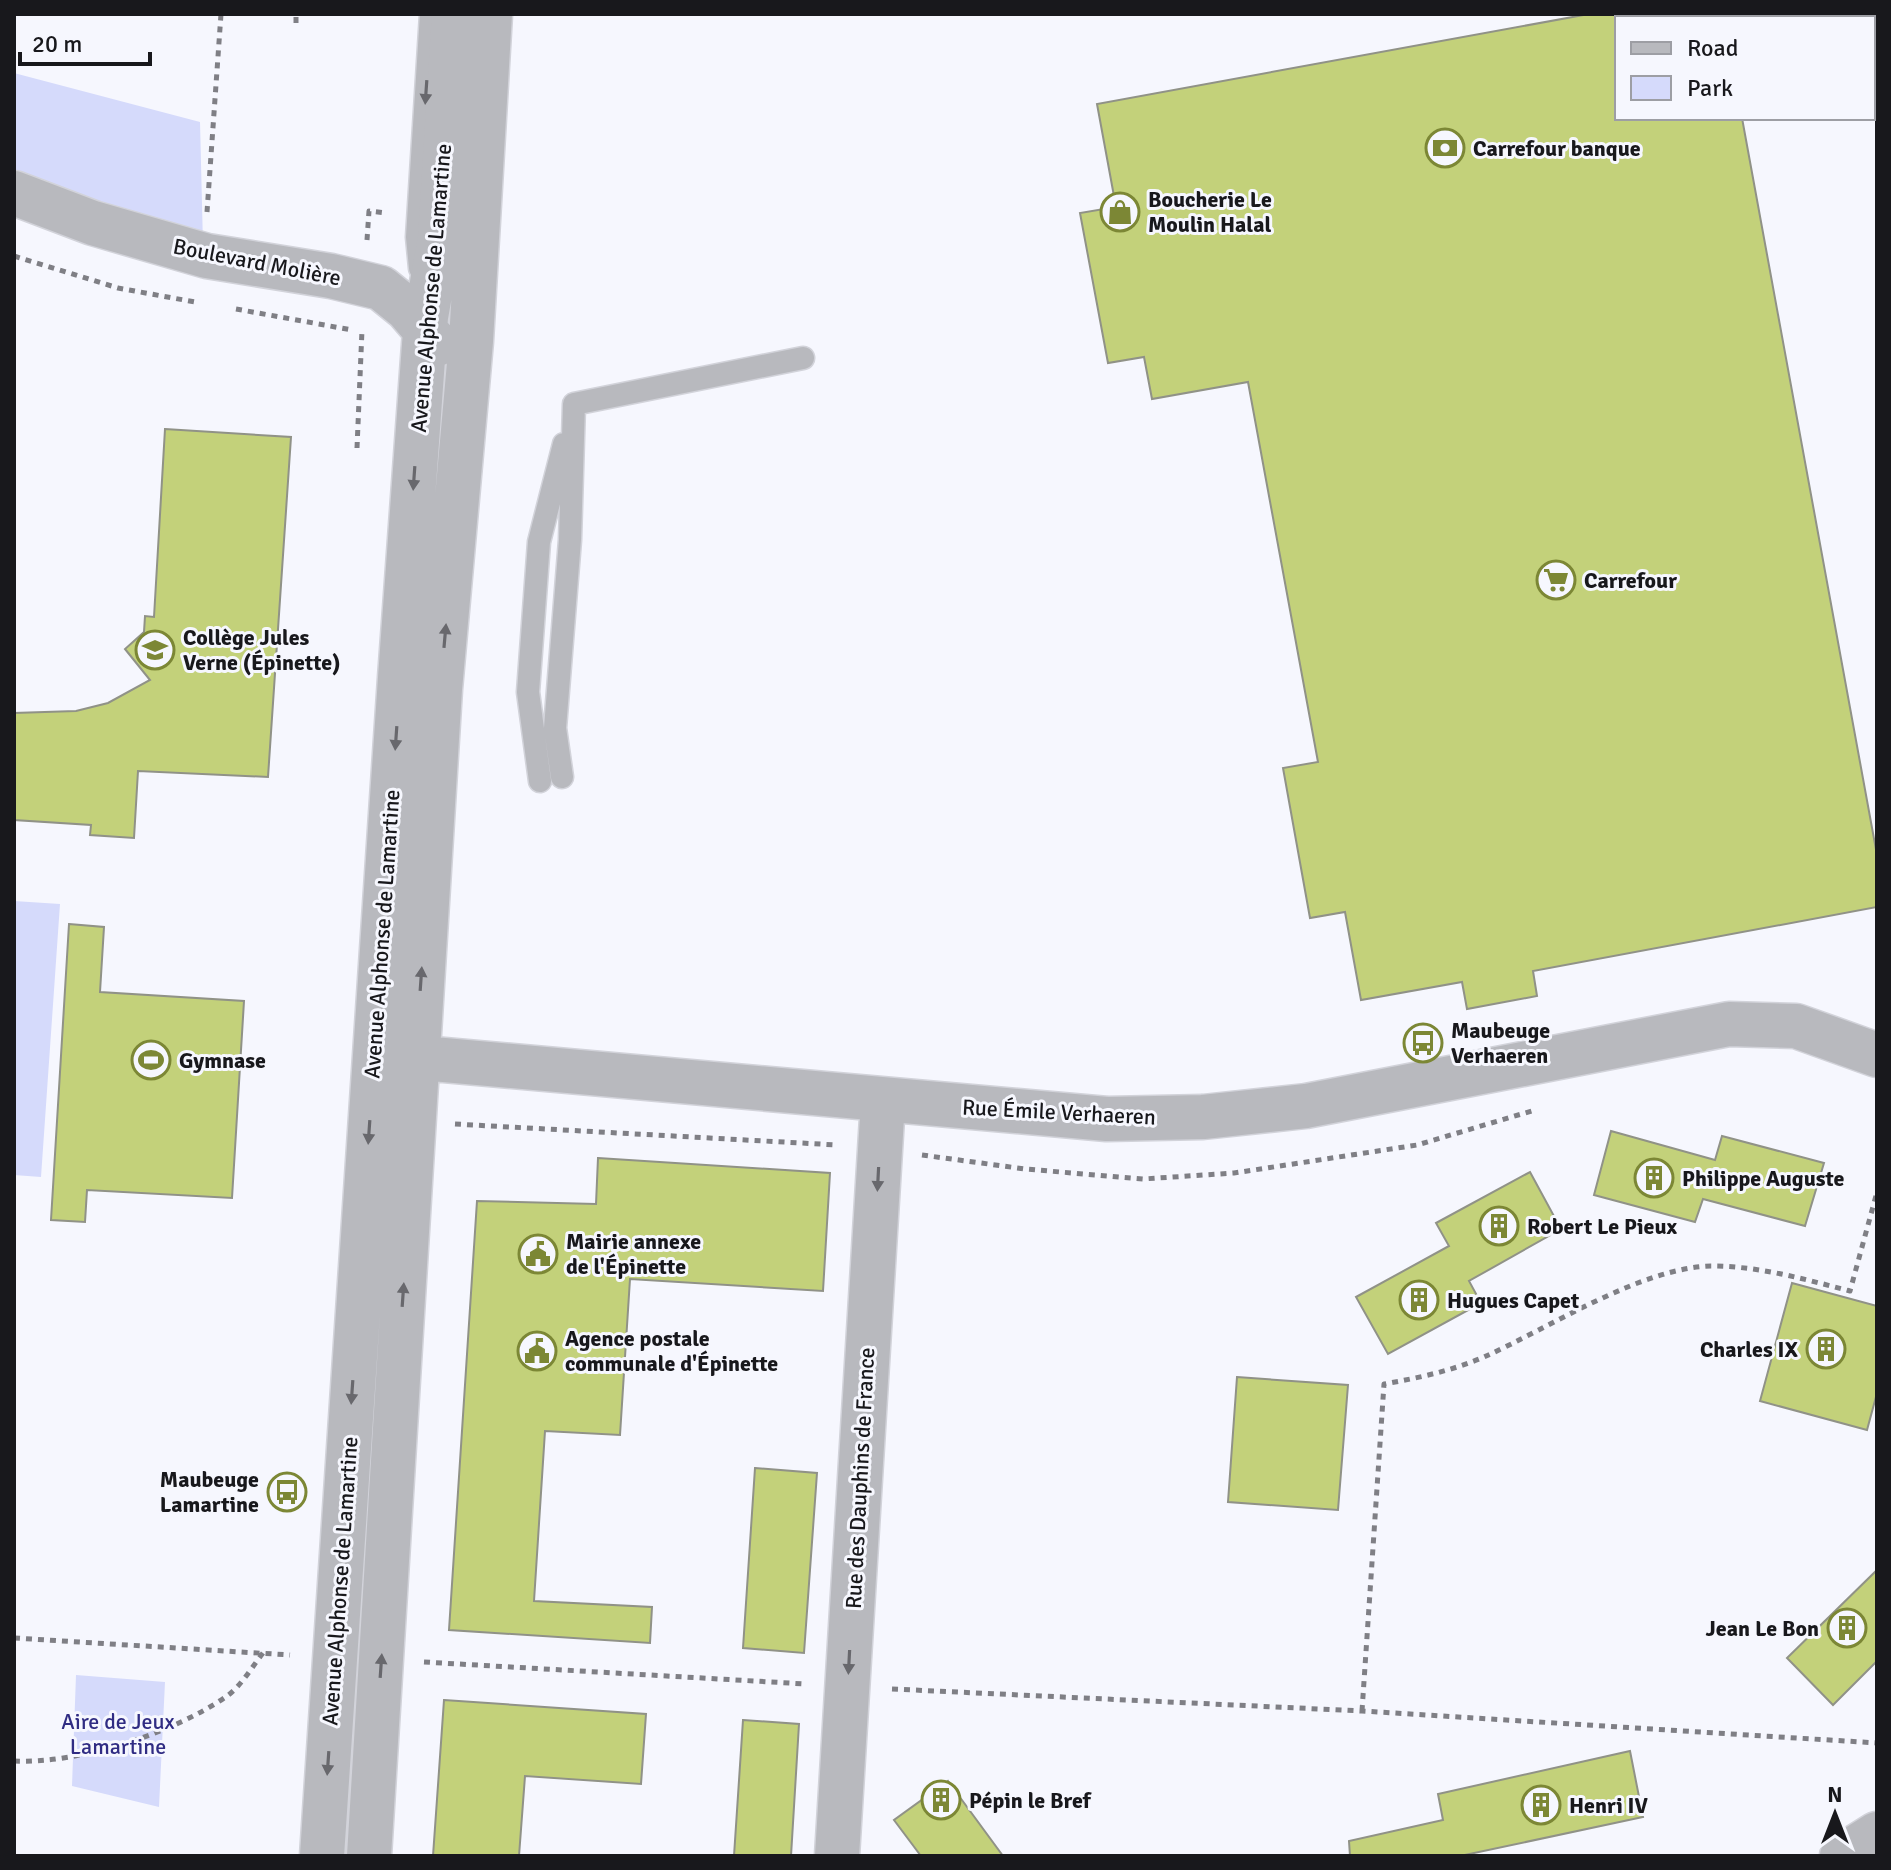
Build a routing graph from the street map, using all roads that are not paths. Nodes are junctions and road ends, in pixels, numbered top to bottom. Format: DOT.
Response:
graph roads {
  1 [pos="431,14"];
  2 [pos="454,14"];
  3 [pos="490,14"];
  4 [pos="510,14"];
  5 [pos="14,193"];
  6 [pos="426,324"];
  7 [pos="803,358"];
  8 [pos="470,360"];
  9 [pos="574,404"];
  10 [pos="1877,1055"];
  11 [pos="395,1056"];
  12 [pos="883,1101"];
  13 [pos="1877,1834"];
  14 [pos="322,1856"];
  15 [pos="369,1856"];
  16 [pos="837,1856"];
  17 [pos="1842,1856"];
  1 -- 6 [label="lane, one-way"];
  2 -- 6 [label="street, Avenue Alphonse de Lamartine"];
  3 -- 8 [label="street, Avenue Alphonse de Lamartine"];
  4 -- 8 [label="lane"];
  5 -- 6 [label="street, Boulevard Molière"];
  6 -- 8 [label="street, Boulevard Molière"];
  6 -- 11 [label="street, Avenue Alphonse de Lamartine, one-way"];
  7 -- 9 [label="lane"];
  11 -- 8 [label="street, Avenue Alphonse de Lamartine, one-way"];
  9 -- 9 [label="lane"];
  10 -- 12 [label="street, Rue Émile Verhaeren"];
  11 -- 12 [label="street, Rue Émile Verhaeren"];
  11 -- 14 [label="street, Avenue Alphonse de Lamartine, one-way"];
  15 -- 11 [label="street, Avenue Alphonse de Lamartine, one-way"];
  12 -- 16 [label="street, Rue des Dauphins de France, one-way"];
  13 -- 17 [label="street"];
}
